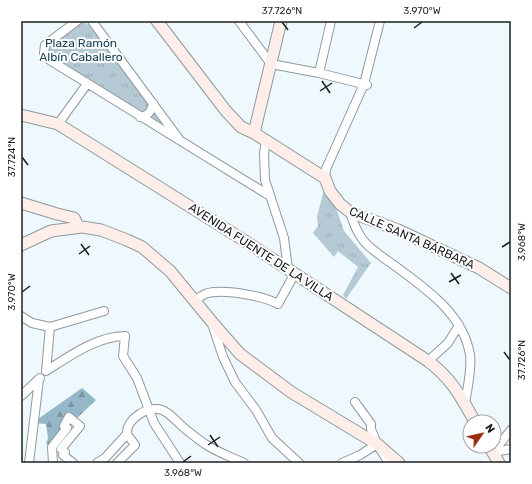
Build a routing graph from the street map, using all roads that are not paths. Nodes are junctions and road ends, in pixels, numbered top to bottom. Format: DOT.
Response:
graph roads {
  1 [pos="77,21"];
  2 [pos="92,21"];
  3 [pos="157,21"];
  4 [pos="239,21"];
  5 [pos="281,21"];
  6 [pos="331,21"];
  7 [pos="380,21"];
  8 [pos="271,64"];
  9 [pos="319,73"];
  10 [pos="87,84"];
  11 [pos="365,84"];
  12 [pos="153,103"];
  13 [pos="21,115"];
  14 [pos="140,117"];
  15 [pos="58,124"];
  16 [pos="254,133"];
  17 [pos="266,141"];
  18 [pos="182,143"];
  19 [pos="325,178"];
  20 [pos="270,196"];
  21 [pos="21,203"];
  22 [pos="350,212"];
  23 [pos="74,228"];
  24 [pos="26,243"];
  25 [pos="21,252"];
  26 [pos="291,271"];
  27 [pos="511,288"];
  28 [pos="195,300"];
  29 [pos="104,311"];
  30 [pos="21,316"];
  31 [pos="212,322"];
  32 [pos="458,325"];
  33 [pos="50,327"];
  34 [pos="428,361"];
  35 [pos="46,371"];
  36 [pos="39,379"];
  37 [pos="21,396"];
  38 [pos="355,402"];
  39 [pos="465,404"];
  40 [pos="148,409"];
  41 [pos="471,414"];
  42 [pos="511,430"];
  43 [pos="127,434"];
  44 [pos="502,439"];
  45 [pos="377,444"];
  46 [pos="494,454"];
  47 [pos="108,461"];
  48 [pos="29,463"];
  49 [pos="53,463"];
  50 [pos="73,463"];
  51 [pos="97,463"];
  52 [pos="118,463"];
  53 [pos="180,463"];
  54 [pos="244,463"];
  55 [pos="299,463"];
  56 [pos="342,463"];
  57 [pos="389,463"];
  58 [pos="399,463"];
  59 [pos="499,463"];
  1 -- 10 [label="street"];
  2 -- 12 [label="street"];
  3 -- 16 [label="street"];
  4 -- 8 [label="street"];
  5 -- 8 [label="street"];
  6 -- 9 [label="street"];
  7 -- 11 [label="street"];
  8 -- 9 [label="street"];
  8 -- 16 [label="street"];
  9 -- 11 [label="street"];
  10 -- 14 [label="street"];
  10 -- 15 [label="street"];
  11 -- 19 [label="street"];
  12 -- 14 [label="street"];
  12 -- 18 [label="street"];
  13 -- 15 [label="street, AVENIDA FUENTE DE LA VILLA"];
  14 -- 18 [label="street"];
  15 -- 26 [label="street, AVENIDA FUENTE DE LA VILLA"];
  16 -- 17 [label="street"];
  17 -- 19 [label="street"];
  17 -- 20 [label="street"];
  18 -- 20 [label="street"];
  19 -- 22 [label="street, CALLE SANTA BÁRBARA"];
  20 -- 26 [label="street"];
  21 -- 23 [label="street"];
  22 -- 27 [label="street, CALLE SANTA BÁRBARA"];
  22 -- 32 [label="street"];
  23 -- 24 [label="street"];
  23 -- 28 [label="street"];
  24 -- 25 [label="street"];
  26 -- 28 [label="street"];
  26 -- 34 [label="street, AVENIDA FUENTE DE LA VILLA"];
  28 -- 31 [label="street"];
  29 -- 33 [label="street"];
  30 -- 33 [label="street"];
  31 -- 45 [label="street"];
  31 -- 55 [label="street"];
  32 -- 34 [label="street"];
  32 -- 39 [label="street"];
  33 -- 35 [label="street"];
  34 -- 39 [label="street, AVENIDA FUENTE DE LA VILLA"];
  35 -- 36 [label="street"];
  35 -- 40 [label="street"];
  36 -- 37 [label="street"];
  36 -- 48 [label="street"];
  38 -- 45 [label="street"];
  39 -- 41 [label="street, AVENIDA FUENTE DE LA VILLA"];
  40 -- 43 [label="street"];
  40 -- 53 [label="street"];
  40 -- 54 [label="street"];
  42 -- 44 [label="street"];
  43 -- 47 [label="street"];
  43 -- 52 [label="street"];
  45 -- 56 [label="street"];
  45 -- 57 [label="street"];
  45 -- 58 [label="street"];
  46 -- 59 [label="street"];
  47 -- 51 [label="street"];
  49 -- 50 [label="street"];
}
